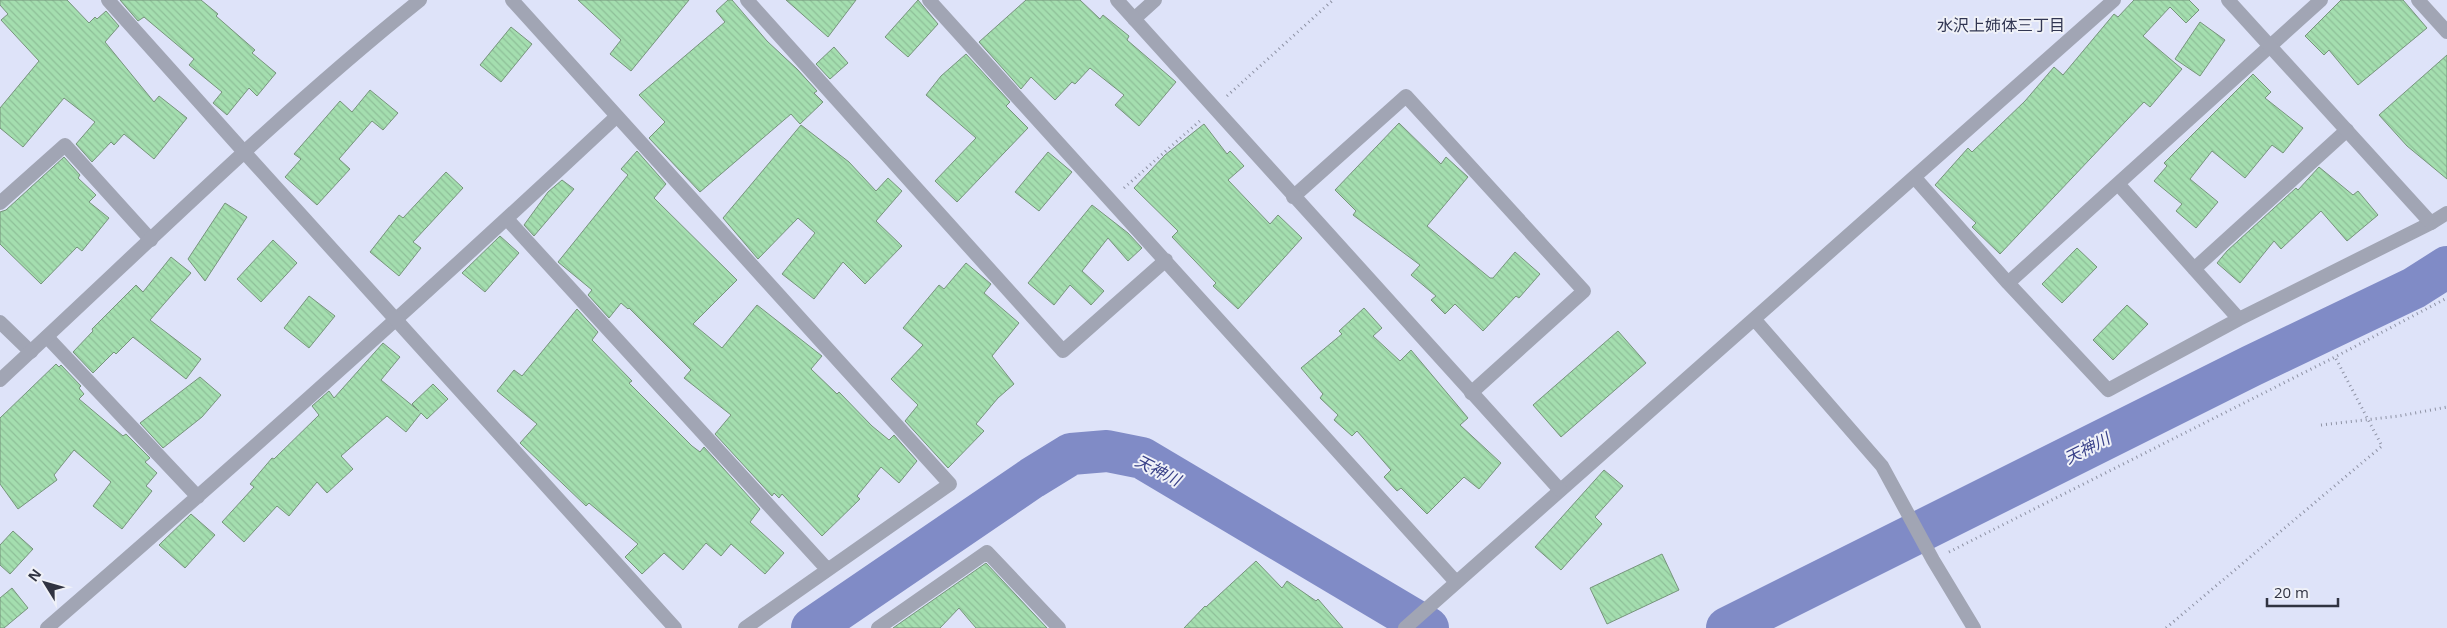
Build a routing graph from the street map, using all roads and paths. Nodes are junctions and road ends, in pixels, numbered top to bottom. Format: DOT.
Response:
graph roads {
  1 [pos="108,0"];
  2 [pos="420,0"];
  3 [pos="512,0"];
  4 [pos="747,0"];
  5 [pos="929,0"];
  6 [pos="1117,0"];
  7 [pos="1155,0"];
  8 [pos="1333,0"];
  9 [pos="2114,0"];
  10 [pos="2228,0"];
  11 [pos="2321,0"];
  12 [pos="2418,0"];
  13 [pos="1134,19"];
  14 [pos="2447,32"];
  15 [pos="2270,47"];
  16 [pos="1214,108"];
  17 [pos="616,117"];
  18 [pos="2347,130"];
  19 [pos="245,153"];
  20 [pos="1915,178"];
  21 [pos="2119,185"];
  22 [pos="1293,196"];
  23 [pos="1111,200"];
  24 [pos="0,203"];
  25 [pos="2447,213"];
  26 [pos="507,219"];
  27 [pos="2431,223"];
  28 [pos="151,240"];
  29 [pos="1166,260"];
  30 [pos="2194,269"];
  31 [pos="2008,283"];
  32 [pos="2447,298"];
  33 [pos="395,318"];
  34 [pos="2239,319"];
  35 [pos="1755,320"];
  36 [pos="0,322"];
  37 [pos="47,337"];
  38 [pos="31,352"];
  39 [pos="2335,357"];
  40 [pos="0,380"];
  41 [pos="1471,393"];
  42 [pos="2447,407"];
  43 [pos="2369,421"];
  44 [pos="2321,426"];
  45 [pos="1560,490"];
  46 [pos="198,497"];
  47 [pos="1933,560"];
  48 [pos="827,569"];
  49 [pos="1456,582"];
  50 [pos="47,628"];
  51 [pos="675,628"];
  52 [pos="744,628"];
  53 [pos="878,628"];
  54 [pos="1059,628"];
  55 [pos="1405,628"];
  56 [pos="1974,628"];
  57 [pos="2166,628"];
  1 -- 19 [label="street"];
  2 -- 19 [label="street"];
  3 -- 17 [label="street"];
  4 -- 29 [label="street"];
  5 -- 23 [label="street"];
  6 -- 13 [label="street"];
  7 -- 13 [label="street"];
  8 -- 16 [label="path"];
  9 -- 20 [label="street"];
  10 -- 15 [label="street"];
  11 -- 15 [label="street"];
  12 -- 14 [label="street"];
  13 -- 16 [label="street"];
  15 -- 18 [label="street"];
  15 -- 21 [label="street"];
  16 -- 22 [label="street"];
  16 -- 23 [label="path"];
  17 -- 26 [label="street"];
  17 -- 48 [label="street"];
  18 -- 27 [label="street"];
  18 -- 30 [label="street"];
  19 -- 28 [label="street"];
  19 -- 33 [label="street"];
  20 -- 31 [label="street"];
  20 -- 35 [label="street"];
  21 -- 30 [label="street"];
  21 -- 31 [label="street"];
  22 -- 41 [label="street"];
  22 -- 41 [label="street"];
  23 -- 29 [label="street"];
  24 -- 28 [label="street"];
  25 -- 27 [label="street"];
  26 -- 33 [label="street"];
  26 -- 48 [label="street"];
  27 -- 34 [label="street"];
  28 -- 37 [label="street"];
  29 -- 49 [label="street"];
  30 -- 34 [label="street"];
  31 -- 34 [label="street"];
  32 -- 39 [label="path"];
  33 -- 46 [label="street"];
  33 -- 51 [label="street"];
  35 -- 45 [label="street"];
  35 -- 47 [label="street"];
  36 -- 38 [label="street"];
  37 -- 38 [label="street"];
  37 -- 46 [label="street"];
  38 -- 40 [label="street"];
  39 -- 43 [label="path"];
  39 -- 47 [label="path"];
  41 -- 45 [label="street"];
  42 -- 43 [label="path"];
  43 -- 44 [label="path"];
  43 -- 57 [label="path"];
  45 -- 49 [label="street"];
  46 -- 50 [label="street"];
  47 -- 56 [label="street"];
  48 -- 52 [label="street"];
  49 -- 55 [label="street"];
  53 -- 54 [label="street"];
}
